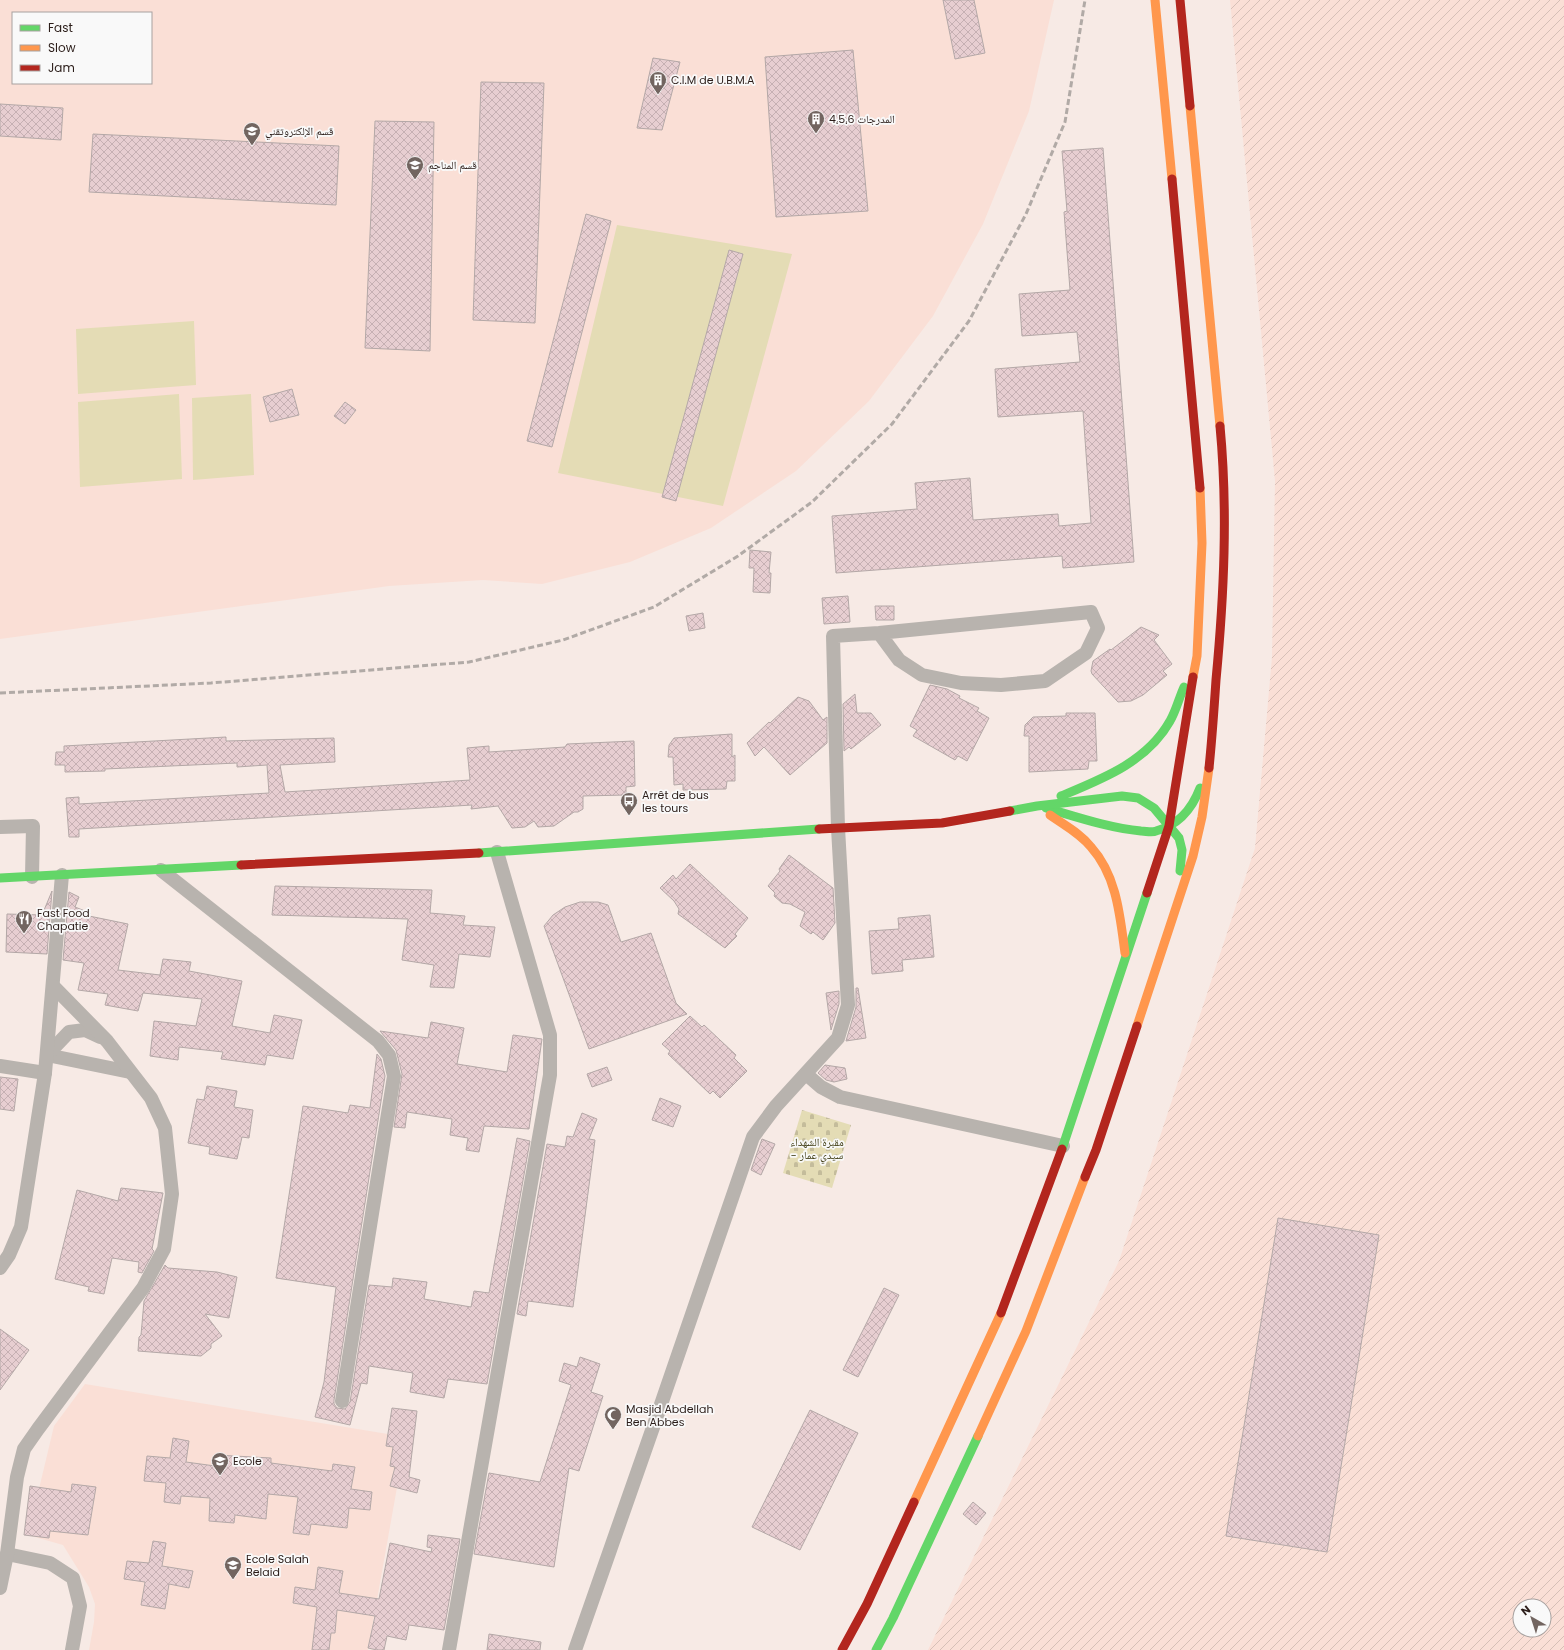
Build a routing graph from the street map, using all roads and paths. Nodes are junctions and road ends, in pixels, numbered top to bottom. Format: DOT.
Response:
graph roads {
  1 [pos="1155,0"];
  2 [pos="1180,0"];
  3 [pos="879,633"];
  4 [pos="1197,656"];
  5 [pos="1209,766"];
  6 [pos="1036,806"];
  7 [pos="1169,826"];
  8 [pos="0,827"];
  9 [pos="838,828"];
  10 [pos="497,852"];
  11 [pos="161,870"];
  12 [pos="62,875"];
  13 [pos="32,877"];
  14 [pos="0,878"];
  15 [pos="1176,904"];
  16 [pos="1125,958"];
  17 [pos="53,986"];
  18 [pos="108,1041"];
  19 [pos="47,1055"];
  20 [pos="0,1066"];
  21 [pos="130,1072"];
  22 [pos="45,1073"];
  23 [pos="806,1074"];
  24 [pos="1063,1146"];
  25 [pos="0,1268"];
  26 [pos="342,1401"];
  27 [pos="7,1554"];
  28 [pos="0,1588"];
  29 [pos="72,1650"];
  30 [pos="449,1650"];
  31 [pos="575,1650"];
  32 [pos="842,1650"];
  33 [pos="876,1650"];
  1 -- 4 [label="main road"];
  2 -- 5 [label="main road"];
  3 -- 3 [label="street"];
  3 -- 9 [label="street"];
  4 -- 6 [label="main road"];
  4 -- 7 [label="main road"];
  5 -- 7 [label="main road"];
  5 -- 15 [label="main road"];
  6 -- 7 [label="main road"];
  6 -- 7 [label="main road"];
  6 -- 9 [label="main road"];
  6 -- 16 [label="main road"];
  7 -- 15 [label="main road"];
  7 -- 16 [label="main road"];
  8 -- 13 [label="street"];
  9 -- 10 [label="main road"];
  9 -- 23 [label="street"];
  10 -- 11 [label="main road"];
  10 -- 30 [label="street"];
  11 -- 12 [label="main road"];
  11 -- 26 [label="street"];
  12 -- 13 [label="main road"];
  12 -- 17 [label="street"];
  13 -- 14 [label="main road"];
  15 -- 33 [label="main road"];
  16 -- 24 [label="main road"];
  17 -- 18 [label="street"];
  17 -- 19 [label="street"];
  18 -- 19 [label="street"];
  18 -- 21 [label="street"];
  19 -- 21 [label="street"];
  19 -- 22 [label="street"];
  20 -- 22 [label="street"];
  21 -- 27 [label="street"];
  22 -- 25 [label="street"];
  23 -- 24 [label="street"];
  23 -- 31 [label="street"];
  24 -- 32 [label="main road"];
  27 -- 28 [label="street"];
  27 -- 29 [label="street"];
}
